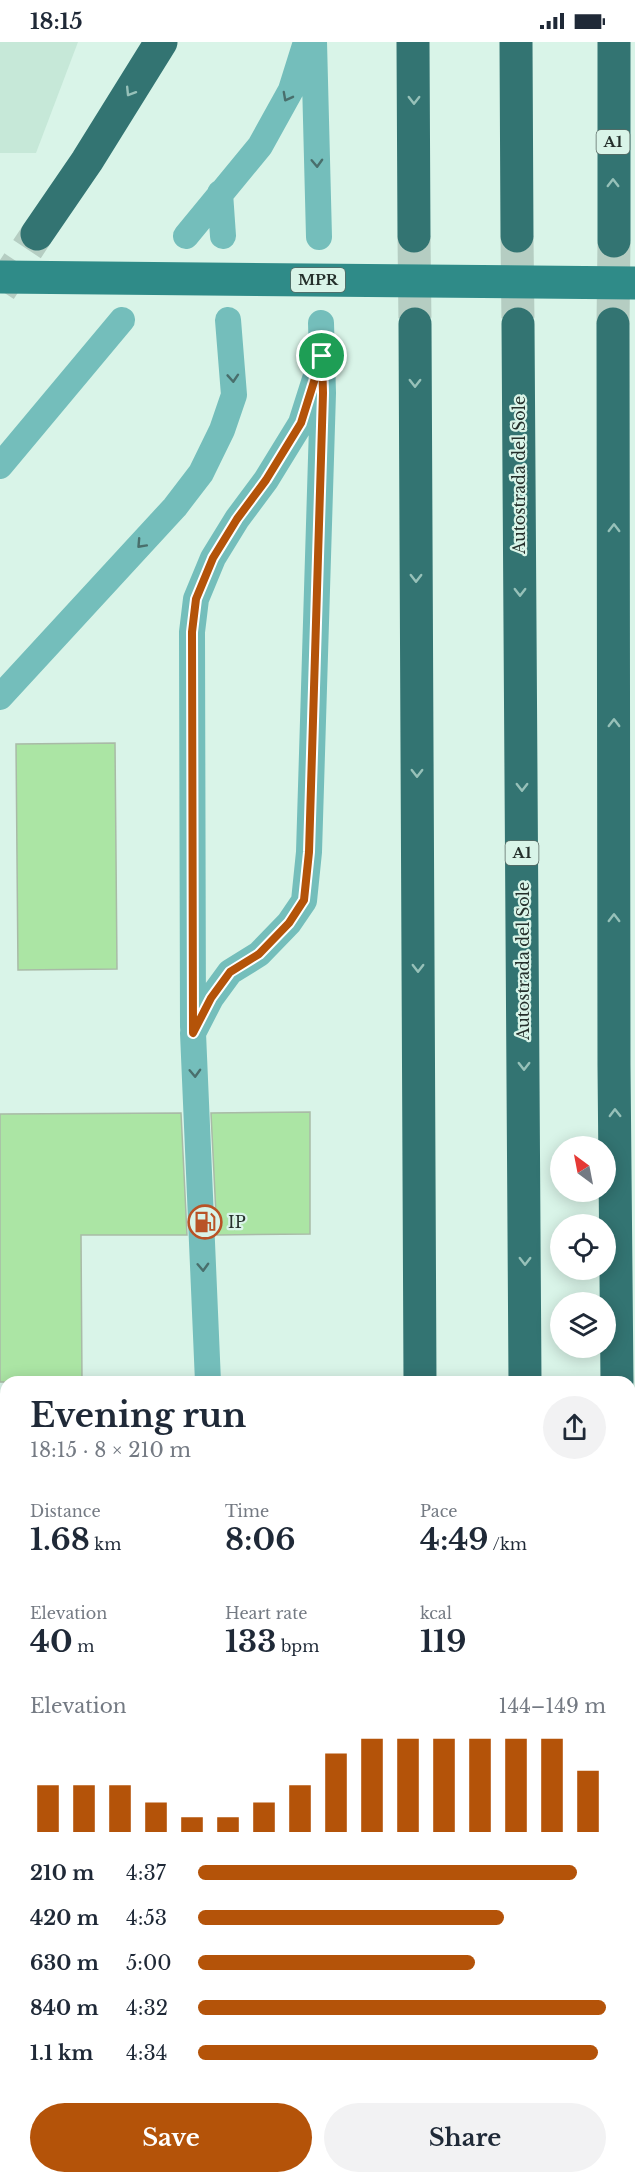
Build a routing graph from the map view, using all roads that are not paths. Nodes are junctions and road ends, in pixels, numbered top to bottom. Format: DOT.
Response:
graph roads {
  1 [pos="161,42"];
  2 [pos="306,42"];
  3 [pos="314,42"];
  4 [pos="413,42"];
  5 [pos="516,42"];
  6 [pos="614,42"];
  7 [pos="220,193"];
  8 [pos="36,234"];
  9 [pos="186,236"];
  10 [pos="223,236"];
  11 [pos="414,236"];
  12 [pos="517,236"];
  13 [pos="319,237"];
  14 [pos="614,241"];
  15 [pos="0,277"];
  16 [pos="635,283"];
  17 [pos="122,320"];
  18 [pos="228,320"];
  19 [pos="321,323"];
  20 [pos="415,324"];
  21 [pos="518,324"];
  22 [pos="614,324"];
  23 [pos="322,356"];
  24 [pos="0,466"];
  25 [pos="0,698"];
  26 [pos="193,1033"];
  27 [pos="208,1376"];
  28 [pos="420,1376"];
  29 [pos="525,1376"];
  30 [pos="617,1376"];
  1 -- 8 [label="highway, one-way"];
  2 -- 7 [label="lane, one-way"];
  3 -- 13 [label="lane, one-way"];
  4 -- 11 [label="highway, one-way"];
  5 -- 12 [label="highway"];
  14 -- 6 [label="highway, A1, one-way"];
  7 -- 9 [label="lane"];
  7 -- 10 [label="lane"];
  15 -- 16 [label="main road, MPR, bridge"];
  17 -- 24 [label="lane"];
  18 -- 25 [label="lane, one-way"];
  19 -- 23 [label="lane"];
  20 -- 28 [label="highway, one-way"];
  21 -- 29 [label="highway, Autostrada del Sole / A1, one-way"];
  30 -- 22 [label="highway, one-way"];
  23 -- 26 [label="lane"];
  23 -- 26 [label="lane"];
  26 -- 27 [label="lane, one-way"];
}
